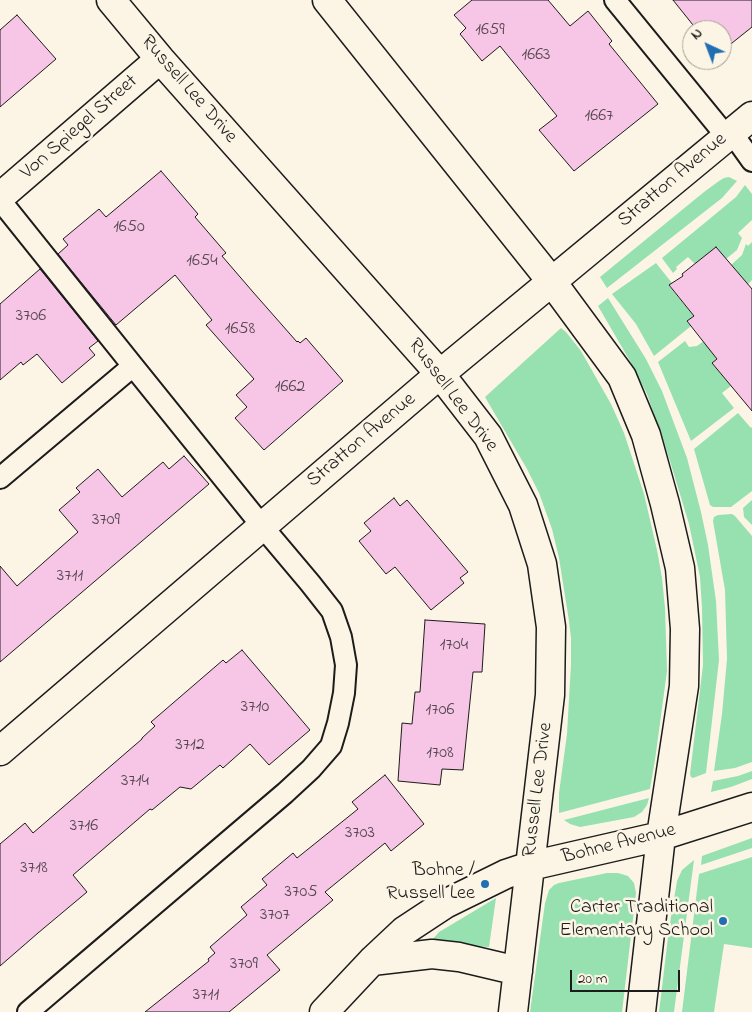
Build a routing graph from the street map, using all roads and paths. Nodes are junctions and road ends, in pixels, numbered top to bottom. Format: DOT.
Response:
graph roads {
  1 [pos="111,0"];
  2 [pos="328,0"];
  3 [pos="615,0"];
  4 [pos="160,59"];
  5 [pos="737,129"];
  6 [pos="752,161"];
  7 [pos="0,198"];
  8 [pos="552,282"];
  9 [pos="133,366"];
  10 [pos="440,374"];
  11 [pos="0,478"];
  12 [pos="262,526"];
  13 [pos="0,751"];
  14 [pos="752,807"];
  15 [pos="661,836"];
  16 [pos="530,866"];
  17 [pos="372,961"];
  18 [pos="518,971"];
  19 [pos="28,1012"];
  20 [pos="324,1012"];
  21 [pos="513,1012"];
  22 [pos="640,1012"];
  1 -- 4 [label="street, Russell Lee Drive"];
  2 -- 8 [label="street"];
  3 -- 5 [label="lane"];
  4 -- 7 [label="street, Von Spiegel Street"];
  4 -- 10 [label="street, Russell Lee Drive"];
  5 -- 6 [label="lane"];
  5 -- 8 [label="street, Stratton Avenue"];
  7 -- 9 [label="lane"];
  8 -- 10 [label="street, Stratton Avenue"];
  8 -- 15 [label="street"];
  9 -- 11 [label="lane"];
  9 -- 12 [label="lane"];
  10 -- 12 [label="street, Stratton Avenue"];
  10 -- 16 [label="street, Russell Lee Drive"];
  12 -- 13 [label="street, Stratton Avenue"];
  12 -- 19 [label="lane"];
  14 -- 15 [label="street, Bohne Avenue"];
  15 -- 16 [label="street, Bohne Avenue"];
  15 -- 22 [label="street"];
  16 -- 17 [label="street, Bohne Avenue"];
  16 -- 18 [label="street, Russell Lee Drive"];
  17 -- 18 [label="street"];
  17 -- 20 [label="street, Bohne Avenue"];
  18 -- 21 [label="street, Russell Lee Drive"];
}
